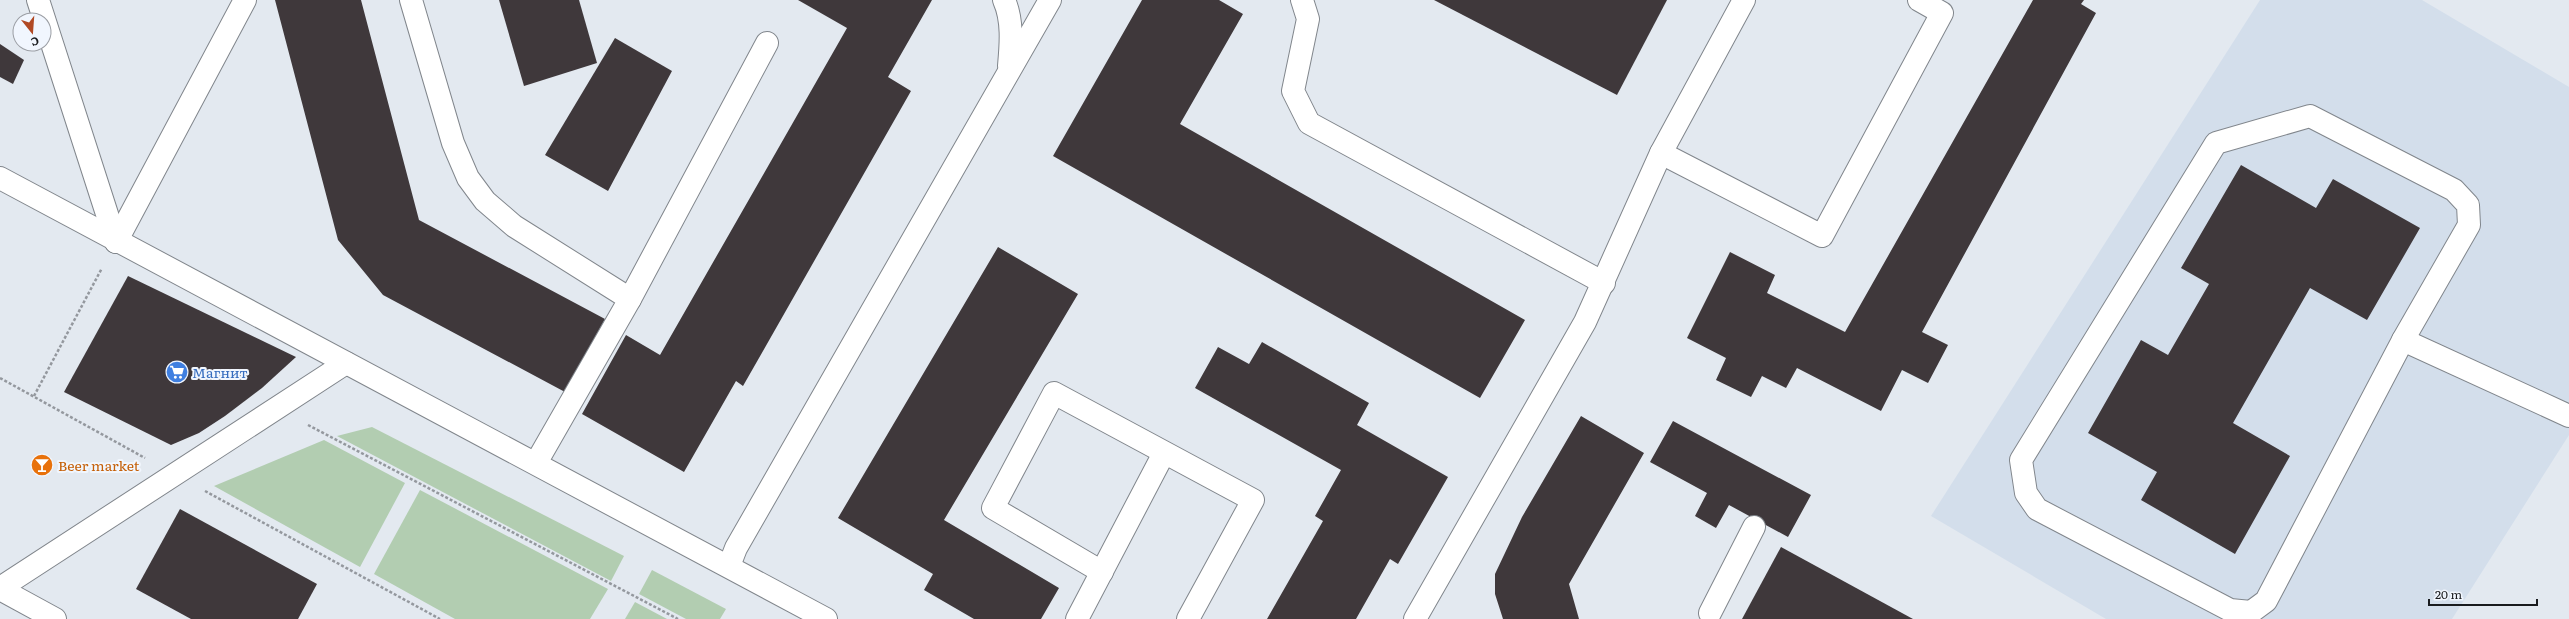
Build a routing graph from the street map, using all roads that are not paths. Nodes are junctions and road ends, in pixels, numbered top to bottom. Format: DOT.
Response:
graph roads {
  1 [pos="38,0"];
  2 [pos="244,0"];
  3 [pos="411,0"];
  4 [pos="1004,0"];
  5 [pos="1050,0"];
  6 [pos="1302,0"];
  7 [pos="1744,0"];
  8 [pos="1919,0"];
  9 [pos="767,43"];
  10 [pos="1008,72"];
  11 [pos="1661,153"];
  12 [pos="0,178"];
  13 [pos="116,242"];
  14 [pos="1604,283"];
  15 [pos="630,299"];
  16 [pos="2403,340"];
  17 [pos="346,363"];
  18 [pos="2569,416"];
  19 [pos="1164,453"];
  20 [pos="536,463"];
  21 [pos="1754,527"];
  22 [pos="729,566"];
  23 [pos="1102,572"];
  24 [pos="0,588"];
  25 [pos="1713,617"];
  26 [pos="55,619"];
  27 [pos="826,619"];
  28 [pos="1077,619"];
  29 [pos="1188,619"];
  30 [pos="1415,619"];
  1 -- 13 [label="lane"];
  2 -- 13 [label="lane"];
  3 -- 15 [label="lane"];
  4 -- 10 [label="lane"];
  5 -- 10 [label="lane"];
  6 -- 14 [label="lane"];
  7 -- 11 [label="lane"];
  8 -- 11 [label="lane"];
  9 -- 15 [label="lane"];
  10 -- 22 [label="lane"];
  11 -- 14 [label="lane"];
  12 -- 13 [label="lane"];
  13 -- 17 [label="lane"];
  14 -- 30 [label="lane"];
  15 -- 20 [label="lane"];
  16 -- 16 [label="lane"];
  16 -- 18 [label="lane"];
  17 -- 20 [label="lane"];
  17 -- 24 [label="lane"];
  19 -- 23 [label="lane"];
  19 -- 23 [label="lane"];
  19 -- 29 [label="lane"];
  20 -- 22 [label="lane"];
  21 -- 25 [label="lane"];
  22 -- 27 [label="lane"];
  23 -- 28 [label="lane"];
  24 -- 26 [label="lane"];
}
